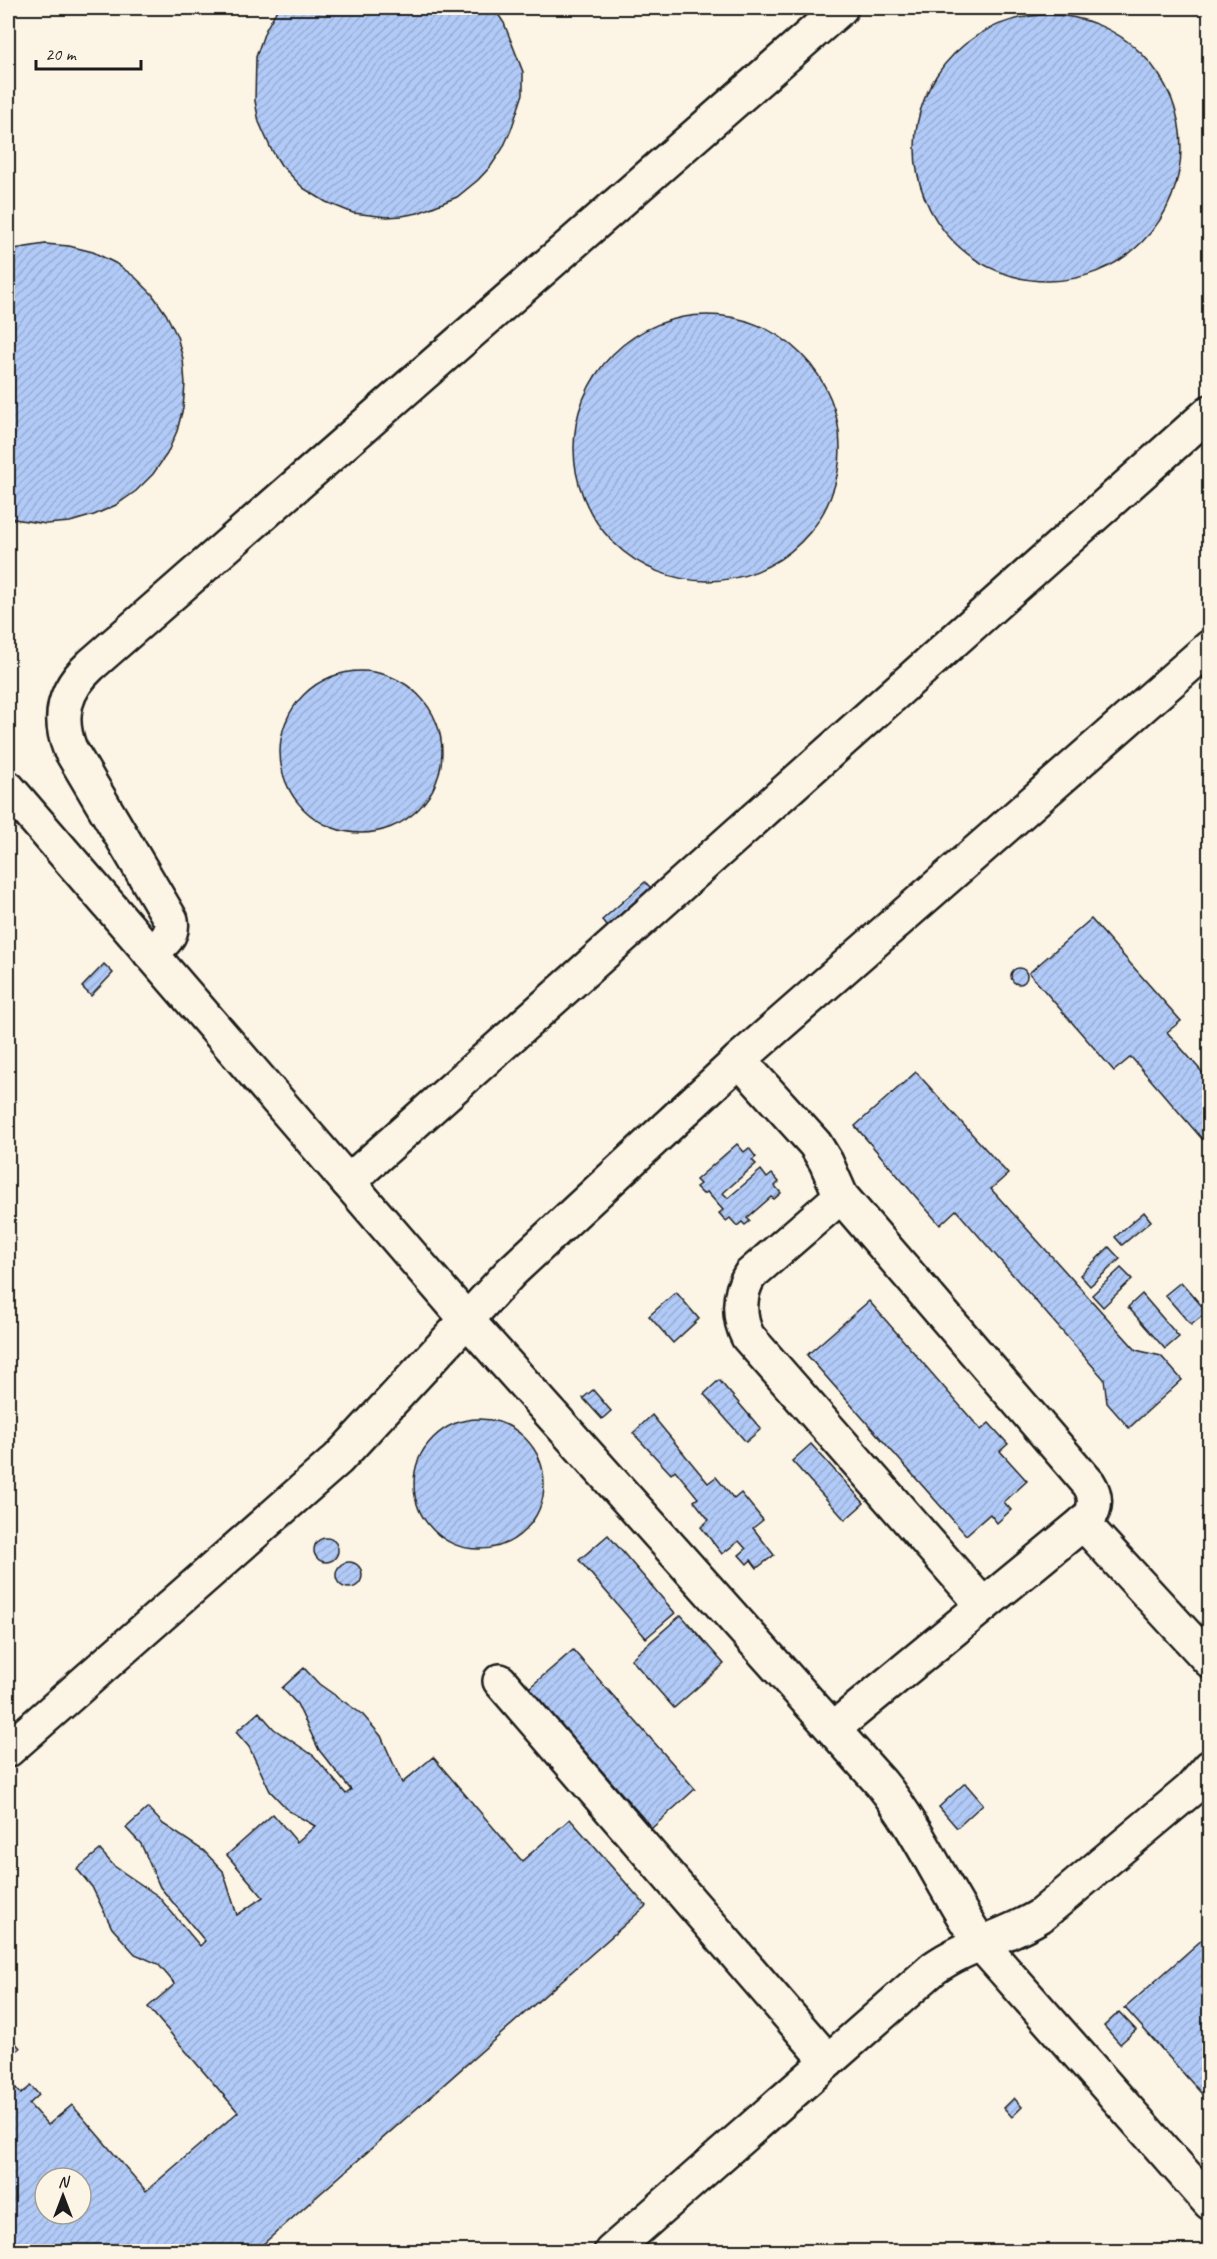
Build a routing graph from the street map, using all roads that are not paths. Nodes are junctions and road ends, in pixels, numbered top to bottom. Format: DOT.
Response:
graph roads {
  1 [pos="841,8"];
  2 [pos="1209,412"];
  3 [pos="1209,647"];
  4 [pos="8,788"];
  5 [pos="150,953"];
  6 [pos="739,1060"];
  7 [pos="348,1182"];
  8 [pos="841,1196"];
  9 [pos="467,1320"];
  10 [pos="1083,1523"];
  11 [pos="983,1605"];
  12 [pos="1209,1661"];
  13 [pos="500,1681"];
  14 [pos="833,1729"];
  15 [pos="8,1750"];
  16 [pos="1209,1767"];
  17 [pos="981,1944"];
  18 [pos="828,2061"];
  19 [pos="1209,2204"];
  20 [pos="611,2252"];
  1 -- 5 [label="lane"];
  2 -- 7 [label="lane"];
  3 -- 6 [label="lane"];
  4 -- 5 [label="lane"];
  5 -- 7 [label="lane"];
  6 -- 8 [label="lane"];
  6 -- 9 [label="lane"];
  7 -- 9 [label="lane"];
  8 -- 10 [label="lane"];
  8 -- 11 [label="lane"];
  9 -- 14 [label="lane"];
  9 -- 15 [label="lane"];
  10 -- 11 [label="lane"];
  10 -- 12 [label="lane"];
  11 -- 14 [label="lane"];
  13 -- 18 [label="lane"];
  14 -- 17 [label="lane"];
  16 -- 17 [label="lane"];
  17 -- 18 [label="lane"];
  17 -- 19 [label="lane"];
  18 -- 20 [label="lane"];
}
